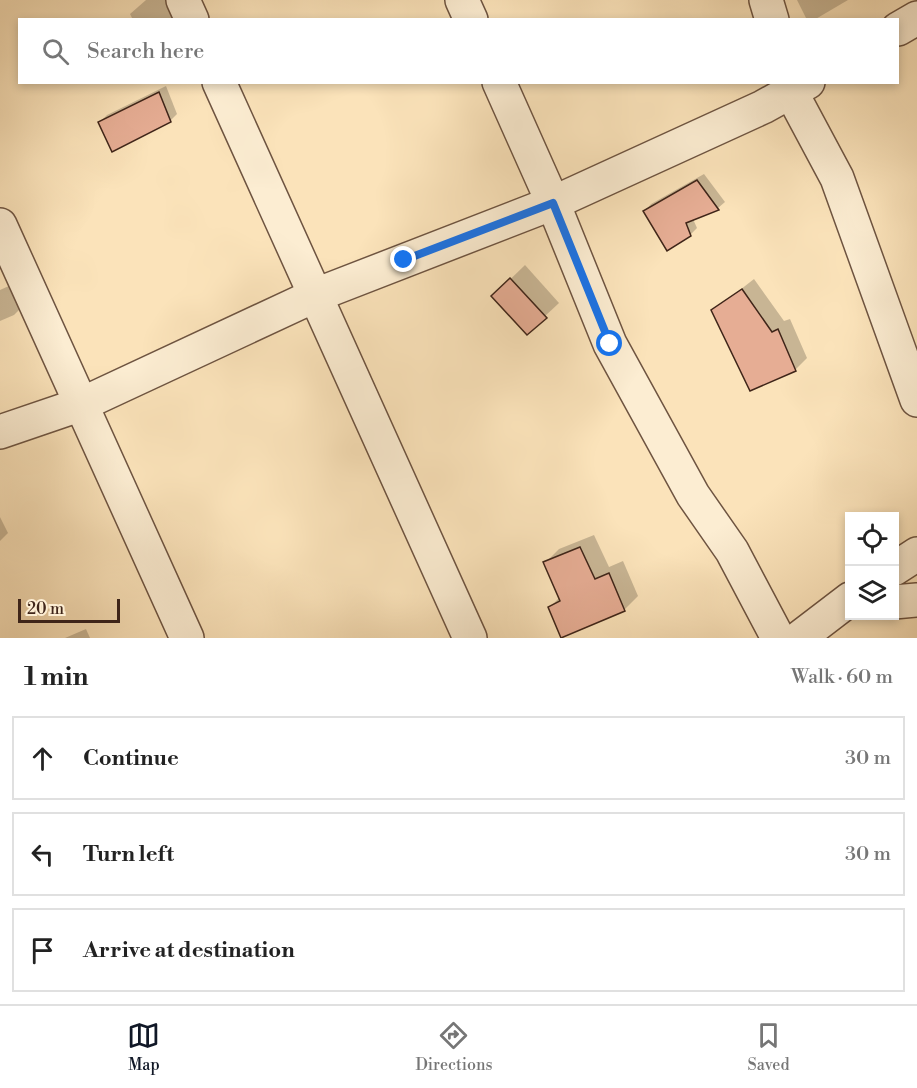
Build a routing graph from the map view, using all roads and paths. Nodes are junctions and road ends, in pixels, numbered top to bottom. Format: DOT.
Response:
graph roads {
  1 [pos="183,0"];
  2 [pos="462,0"];
  3 [pos="766,0"];
  4 [pos="191,18"];
  5 [pos="470,18"];
  6 [pos="771,18"];
  7 [pos="917,18"];
  8 [pos="899,28"];
  9 [pos="220,84"];
  10 [pos="500,84"];
  11 [pos="796,86"];
  12 [pos="553,203"];
  13 [pos="0,225"];
  14 [pos="316,295"];
  15 [pos="917,400"];
  16 [pos="82,404"];
  17 [pos="0,432"];
  18 [pos="917,554"];
  19 [pos="899,566"];
  20 [pos="917,600"];
  21 [pos="845,602"];
  22 [pos="899,602"];
  23 [pos="848,620"];
  24 [pos="187,638"];
  25 [pos="470,638"];
  26 [pos="778,638"];
  27 [pos="799,638"];
  28 [pos="810,638"];
  1 -- 4 [label="street"];
  2 -- 5 [label="street"];
  3 -- 6 [label="street"];
  7 -- 8 [label="street"];
  9 -- 14 [label="street"];
  10 -- 12 [label="street"];
  11 -- 12 [label="street"];
  11 -- 15 [label="street"];
  12 -- 14 [label="street"];
  12 -- 26 [label="street"];
  13 -- 16 [label="street"];
  14 -- 16 [label="street"];
  14 -- 25 [label="street"];
  16 -- 17 [label="street"];
  16 -- 24 [label="street"];
  18 -- 19 [label="street"];
  20 -- 22 [label="street"];
  21 -- 27 [label="street"];
  23 -- 28 [label="street"];
}
